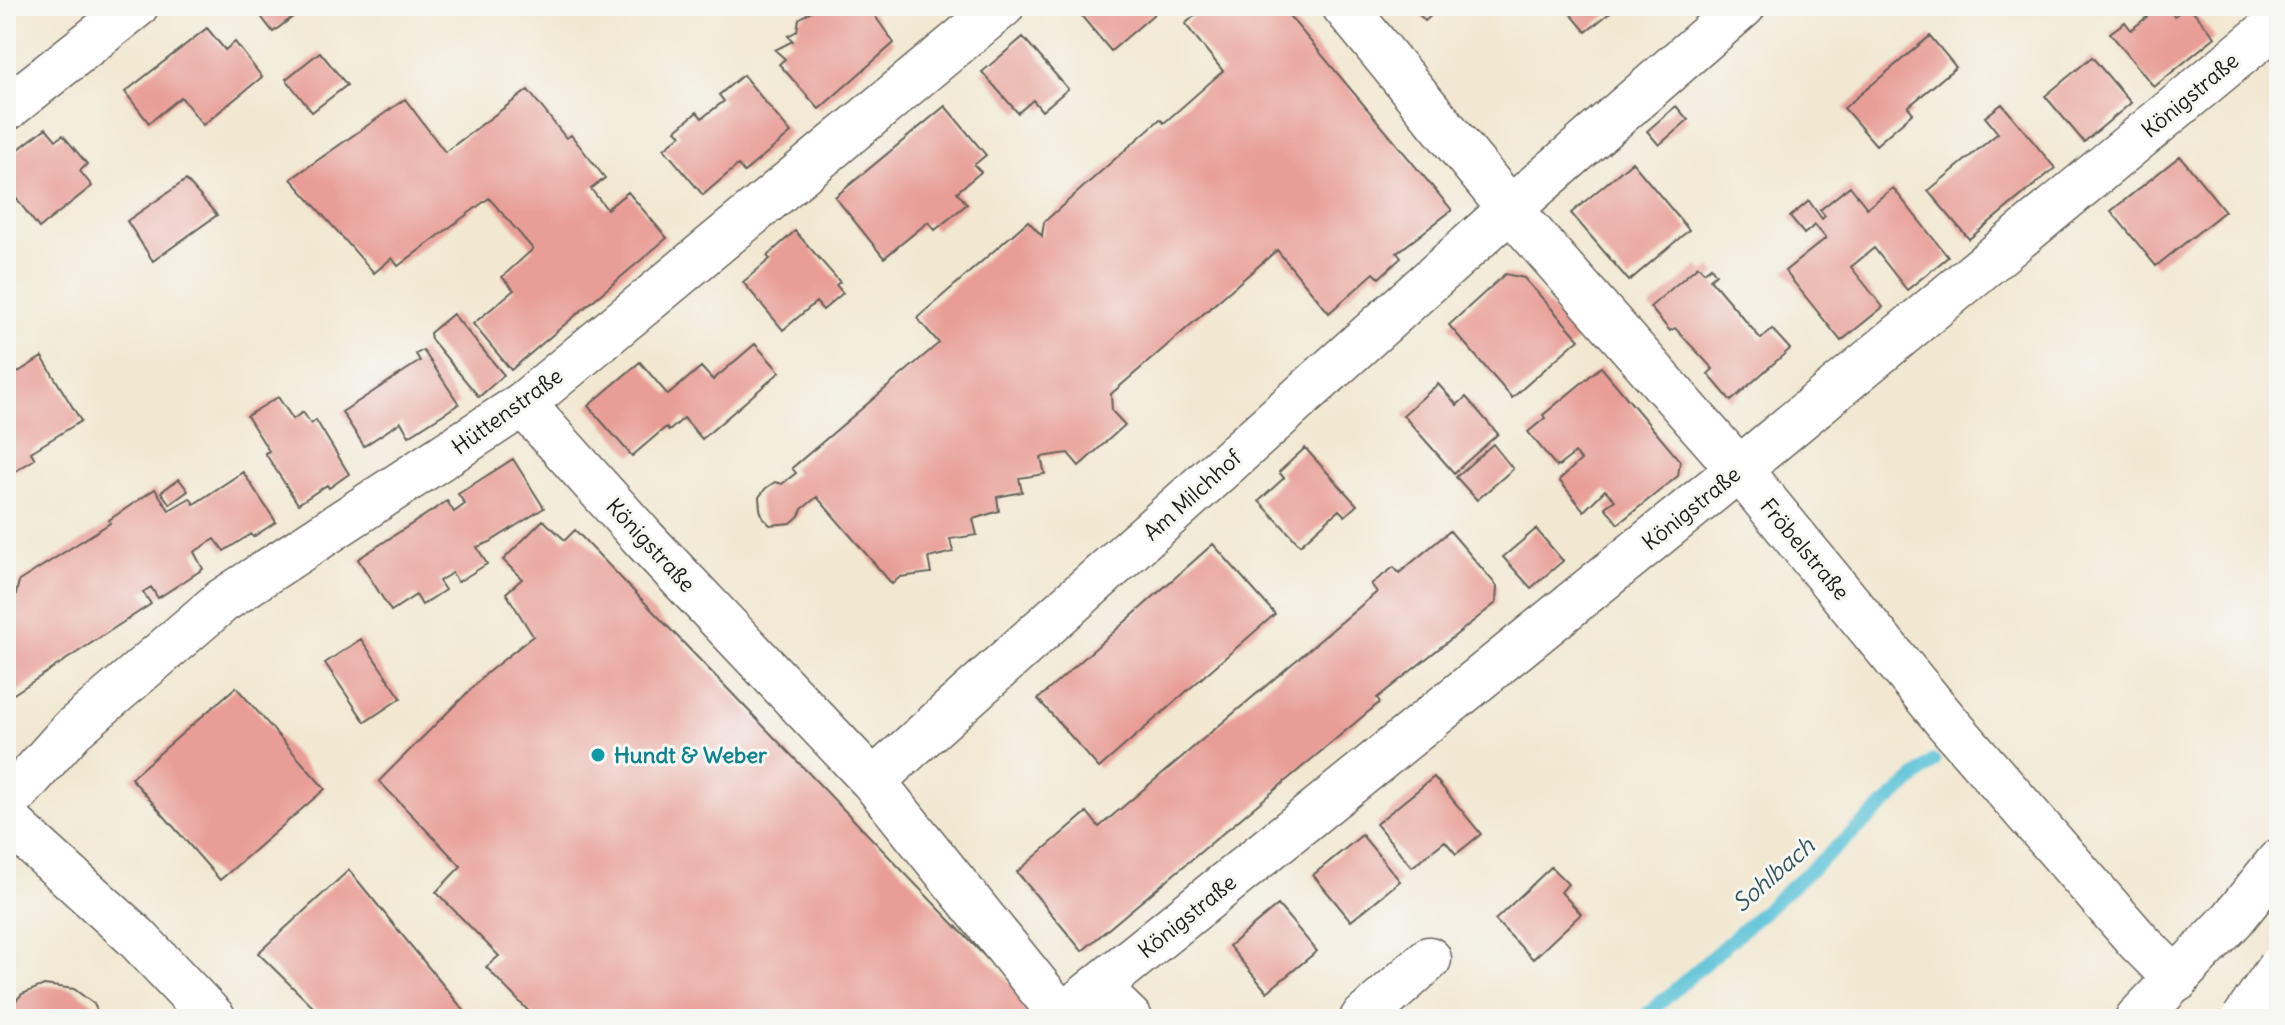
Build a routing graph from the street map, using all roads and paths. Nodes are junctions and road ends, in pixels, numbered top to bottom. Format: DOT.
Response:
graph roads {
  1 [pos="136,6"];
  2 [pos="1002,6"];
  3 [pos="1344,6"];
  4 [pos="1743,6"];
  5 [pos="2279,22"];
  6 [pos="6,109"];
  7 [pos="1510,209"];
  8 [pos="523,404"];
  9 [pos="1739,469"];
  10 [pos="873,781"];
  11 [pos="6,804"];
  12 [pos="6,819"];
  13 [pos="2279,861"];
  14 [pos="1429,959"];
  15 [pos="2279,968"];
  16 [pos="2279,976"];
  17 [pos="2177,980"];
  18 [pos="1098,988"];
  19 [pos="214,1019"];
  20 [pos="1130,1019"];
  21 [pos="1362,1019"];
  22 [pos="2137,1019"];
  23 [pos="2243,1019"];
  1 -- 6 [label="main road"];
  2 -- 8 [label="main road, Hüttenstraße"];
  3 -- 7 [label="main road, Fröbelstraße"];
  4 -- 7 [label="main road, Am Milchhof"];
  5 -- 9 [label="main road, Königstraße"];
  7 -- 9 [label="main road, Fröbelstraße"];
  7 -- 10 [label="main road, Am Milchhof"];
  8 -- 10 [label="main road, Königstraße"];
  8 -- 11 [label="main road, Hüttenstraße"];
  9 -- 17 [label="main road, Fröbelstraße"];
  9 -- 18 [label="main road, Königstraße"];
  10 -- 18 [label="main road, Königstraße"];
  12 -- 19 [label="main road"];
  13 -- 17 [label="main road"];
  14 -- 21 [label="main road"];
  15 -- 23 [label="main road, bridge"];
  16 -- 23 [label="main road"];
  17 -- 22 [label="main road"];
  18 -- 20 [label="main road"];
}
